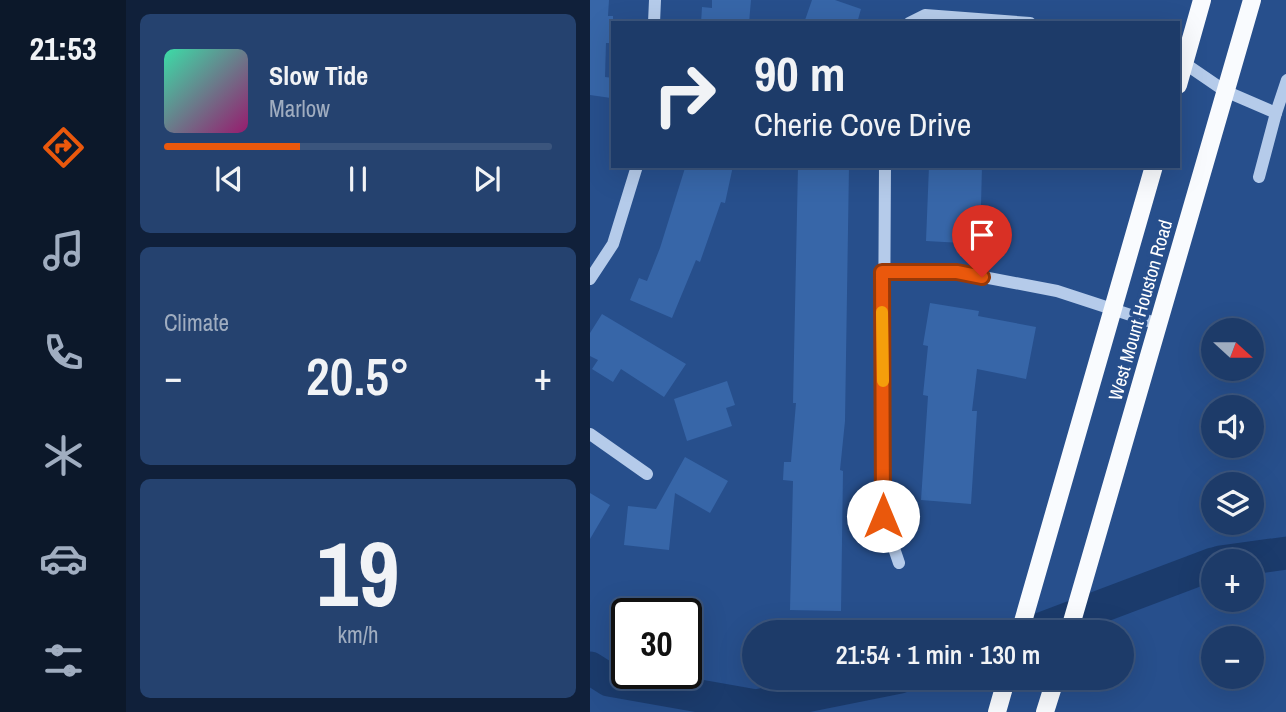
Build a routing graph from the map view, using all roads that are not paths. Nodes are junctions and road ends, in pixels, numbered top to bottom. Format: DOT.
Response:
graph roads {
  1 [pos="655,0"];
  2 [pos="1202,0"];
  3 [pos="1252,0"];
  4 [pos="654,21"];
  5 [pos="913,21"];
  6 [pos="1004,21"];
  7 [pos="1184,63"];
  8 [pos="1180,78"];
  9 [pos="1286,80"];
  10 [pos="1225,91"];
  11 [pos="1276,113"];
  12 [pos="636,168"];
  13 [pos="885,168"];
  14 [pos="1153,168"];
  15 [pos="1259,177"];
  16 [pos="882,272"];
  17 [pos="590,279"];
  18 [pos="1113,309"];
  19 [pos="1158,324"];
  20 [pos="590,434"];
  21 [pos="647,474"];
  22 [pos="899,563"];
  23 [pos="1023,620"];
  24 [pos="1073,620"];
  25 [pos="1003,690"];
  26 [pos="1052,690"];
  27 [pos="997,712"];
  28 [pos="1045,712"];
  1 -- 4 [label="street"];
  2 -- 7 [label="main road"];
  3 -- 10 [label="main road, West Mount Houston Road"];
  5 -- 6 [label="street"];
  7 -- 8 [label="main road"];
  7 -- 10 [label="street"];
  9 -- 11 [label="street"];
  10 -- 11 [label="street"];
  10 -- 19 [label="main road, West Mount Houston Road"];
  11 -- 15 [label="street"];
  12 -- 17 [label="street"];
  13 -- 16 [label="street"];
  14 -- 18 [label="main road, West Mount Houston Road"];
  16 -- 18 [label="street"];
  16 -- 22 [label="street"];
  18 -- 19 [label="street"];
  18 -- 23 [label="main road, West Mount Houston Road"];
  19 -- 24 [label="main road, West Mount Houston Road"];
  20 -- 21 [label="street"];
  25 -- 27 [label="main road"];
  26 -- 28 [label="main road"];
}
